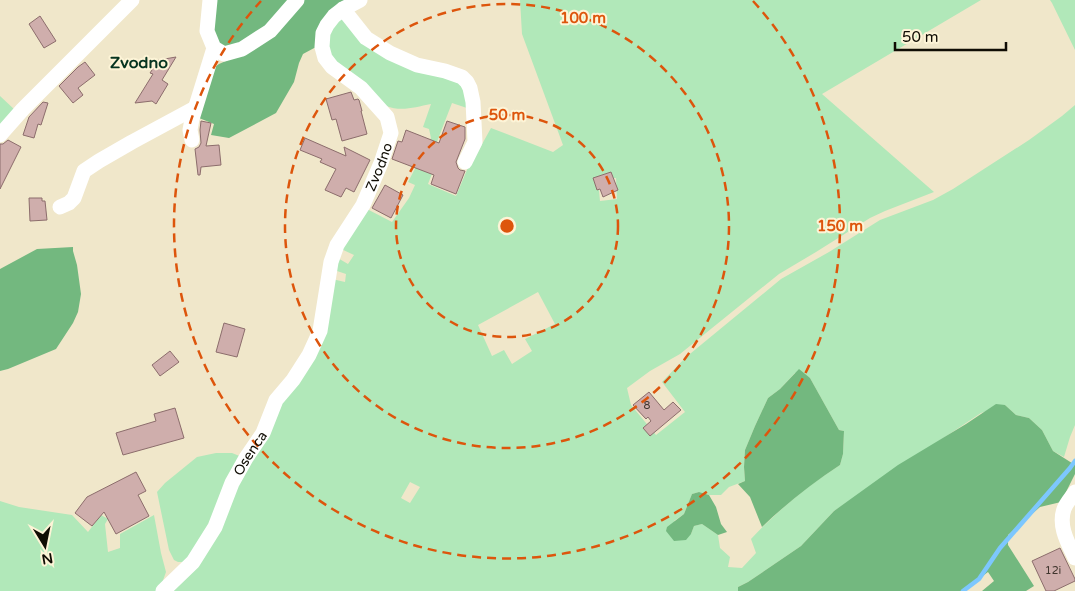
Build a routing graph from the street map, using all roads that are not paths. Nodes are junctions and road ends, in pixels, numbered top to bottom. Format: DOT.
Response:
graph roads {
  1 [pos="132,0"];
  2 [pos="210,0"];
  3 [pos="297,0"];
  4 [pos="360,0"];
  5 [pos="343,9"];
  6 [pos="214,48"];
  7 [pos="195,108"];
  8 [pos="0,135"];
  9 [pos="192,140"];
  10 [pos="465,162"];
  11 [pos="60,207"];
  12 [pos="324,309"];
  13 [pos="1075,492"];
  14 [pos="1075,558"];
  15 [pos="163,591"];
  1 -- 8 [label="street"];
  2 -- 6 [label="street"];
  3 -- 6 [label="street"];
  4 -- 5 [label="street, Zvodno"];
  5 -- 10 [label="street"];
  5 -- 12 [label="street, Zvodno"];
  6 -- 7 [label="street"];
  7 -- 9 [label="street"];
  7 -- 11 [label="street"];
  12 -- 15 [label="street, Osenca"];
  13 -- 14 [label="street"];
}
